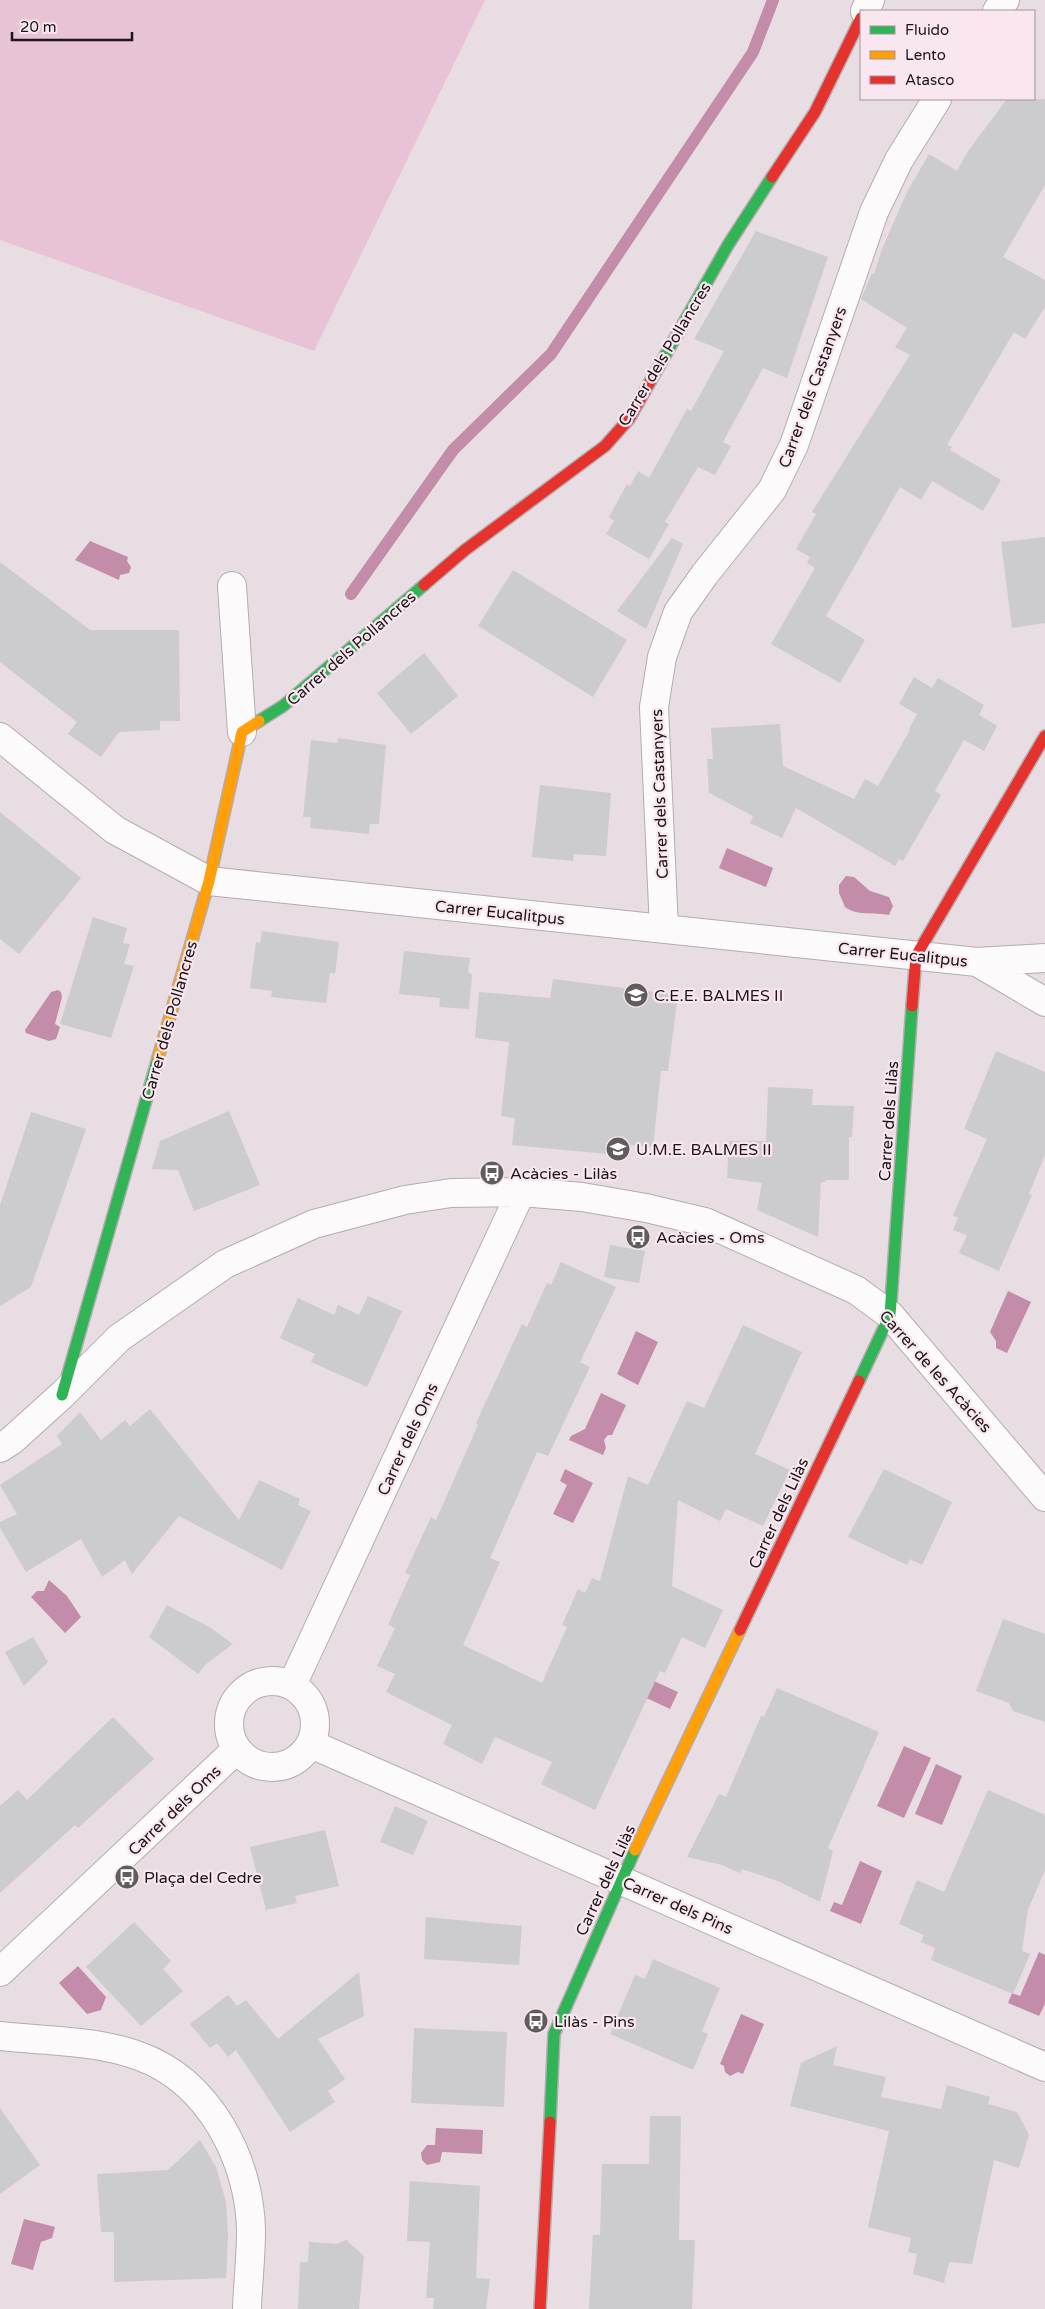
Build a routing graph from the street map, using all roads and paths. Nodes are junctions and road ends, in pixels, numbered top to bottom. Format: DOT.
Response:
graph roads {
  1 [pos="860,20"];
  2 [pos="936,100"];
  3 [pos="232,586"];
  4 [pos="242,732"];
  5 [pos="0,736"];
  6 [pos="1045,736"];
  7 [pos="209,881"];
  8 [pos="664,929"];
  9 [pos="916,956"];
  10 [pos="1045,958"];
  11 [pos="977,962"];
  12 [pos="1045,1002"];
  13 [pos="522,1192"];
  14 [pos="890,1315"];
  15 [pos="62,1395"];
  16 [pos="0,1448"];
  17 [pos="1045,1497"];
  18 [pos="292,1685"];
  19 [pos="311,1744"];
  20 [pos="237,1749"];
  21 [pos="621,1880"];
  22 [pos="0,1972"];
  23 [pos="0,2036"];
  24 [pos="1045,2067"];
  25 [pos="247,2307"];
  26 [pos="540,2309"];
  1 -- 4 [label="street, Carrer dels Pollancres"];
  2 -- 8 [label="street, Carrer dels Castanyers"];
  3 -- 4 [label="street"];
  4 -- 7 [label="street, Carrer dels Pollancres"];
  5 -- 7 [label="street, Carrer Eucalitpus"];
  6 -- 9 [label="street, Carrer dels Lilàs"];
  7 -- 8 [label="street, Carrer Eucalitpus"];
  7 -- 15 [label="street, Carrer dels Pollancres"];
  8 -- 9 [label="street, Carrer Eucalitpus"];
  9 -- 11 [label="street, Carrer Eucalitpus"];
  9 -- 14 [label="street, Carrer dels Lilàs"];
  10 -- 11 [label="street, Carrer Eucalitpus"];
  11 -- 12 [label="street"];
  13 -- 14 [label="street, Carrer de les Acàcies"];
  13 -- 15 [label="street, Carrer de les Acàcies"];
  13 -- 18 [label="street, Carrer dels Oms"];
  14 -- 17 [label="street, Carrer de les Acàcies"];
  14 -- 21 [label="street, Carrer dels Lilàs"];
  15 -- 16 [label="street, Carrer de les Acàcies"];
  18 -- 19 [label="street"];
  18 -- 20 [label="street"];
  19 -- 20 [label="street"];
  19 -- 21 [label="street, Carrer dels Pins"];
  20 -- 22 [label="street, Carrer dels Oms"];
  21 -- 24 [label="street, Carrer dels Pins"];
  21 -- 26 [label="street, Carrer dels Lilàs"];
  23 -- 25 [label="street"];
}
